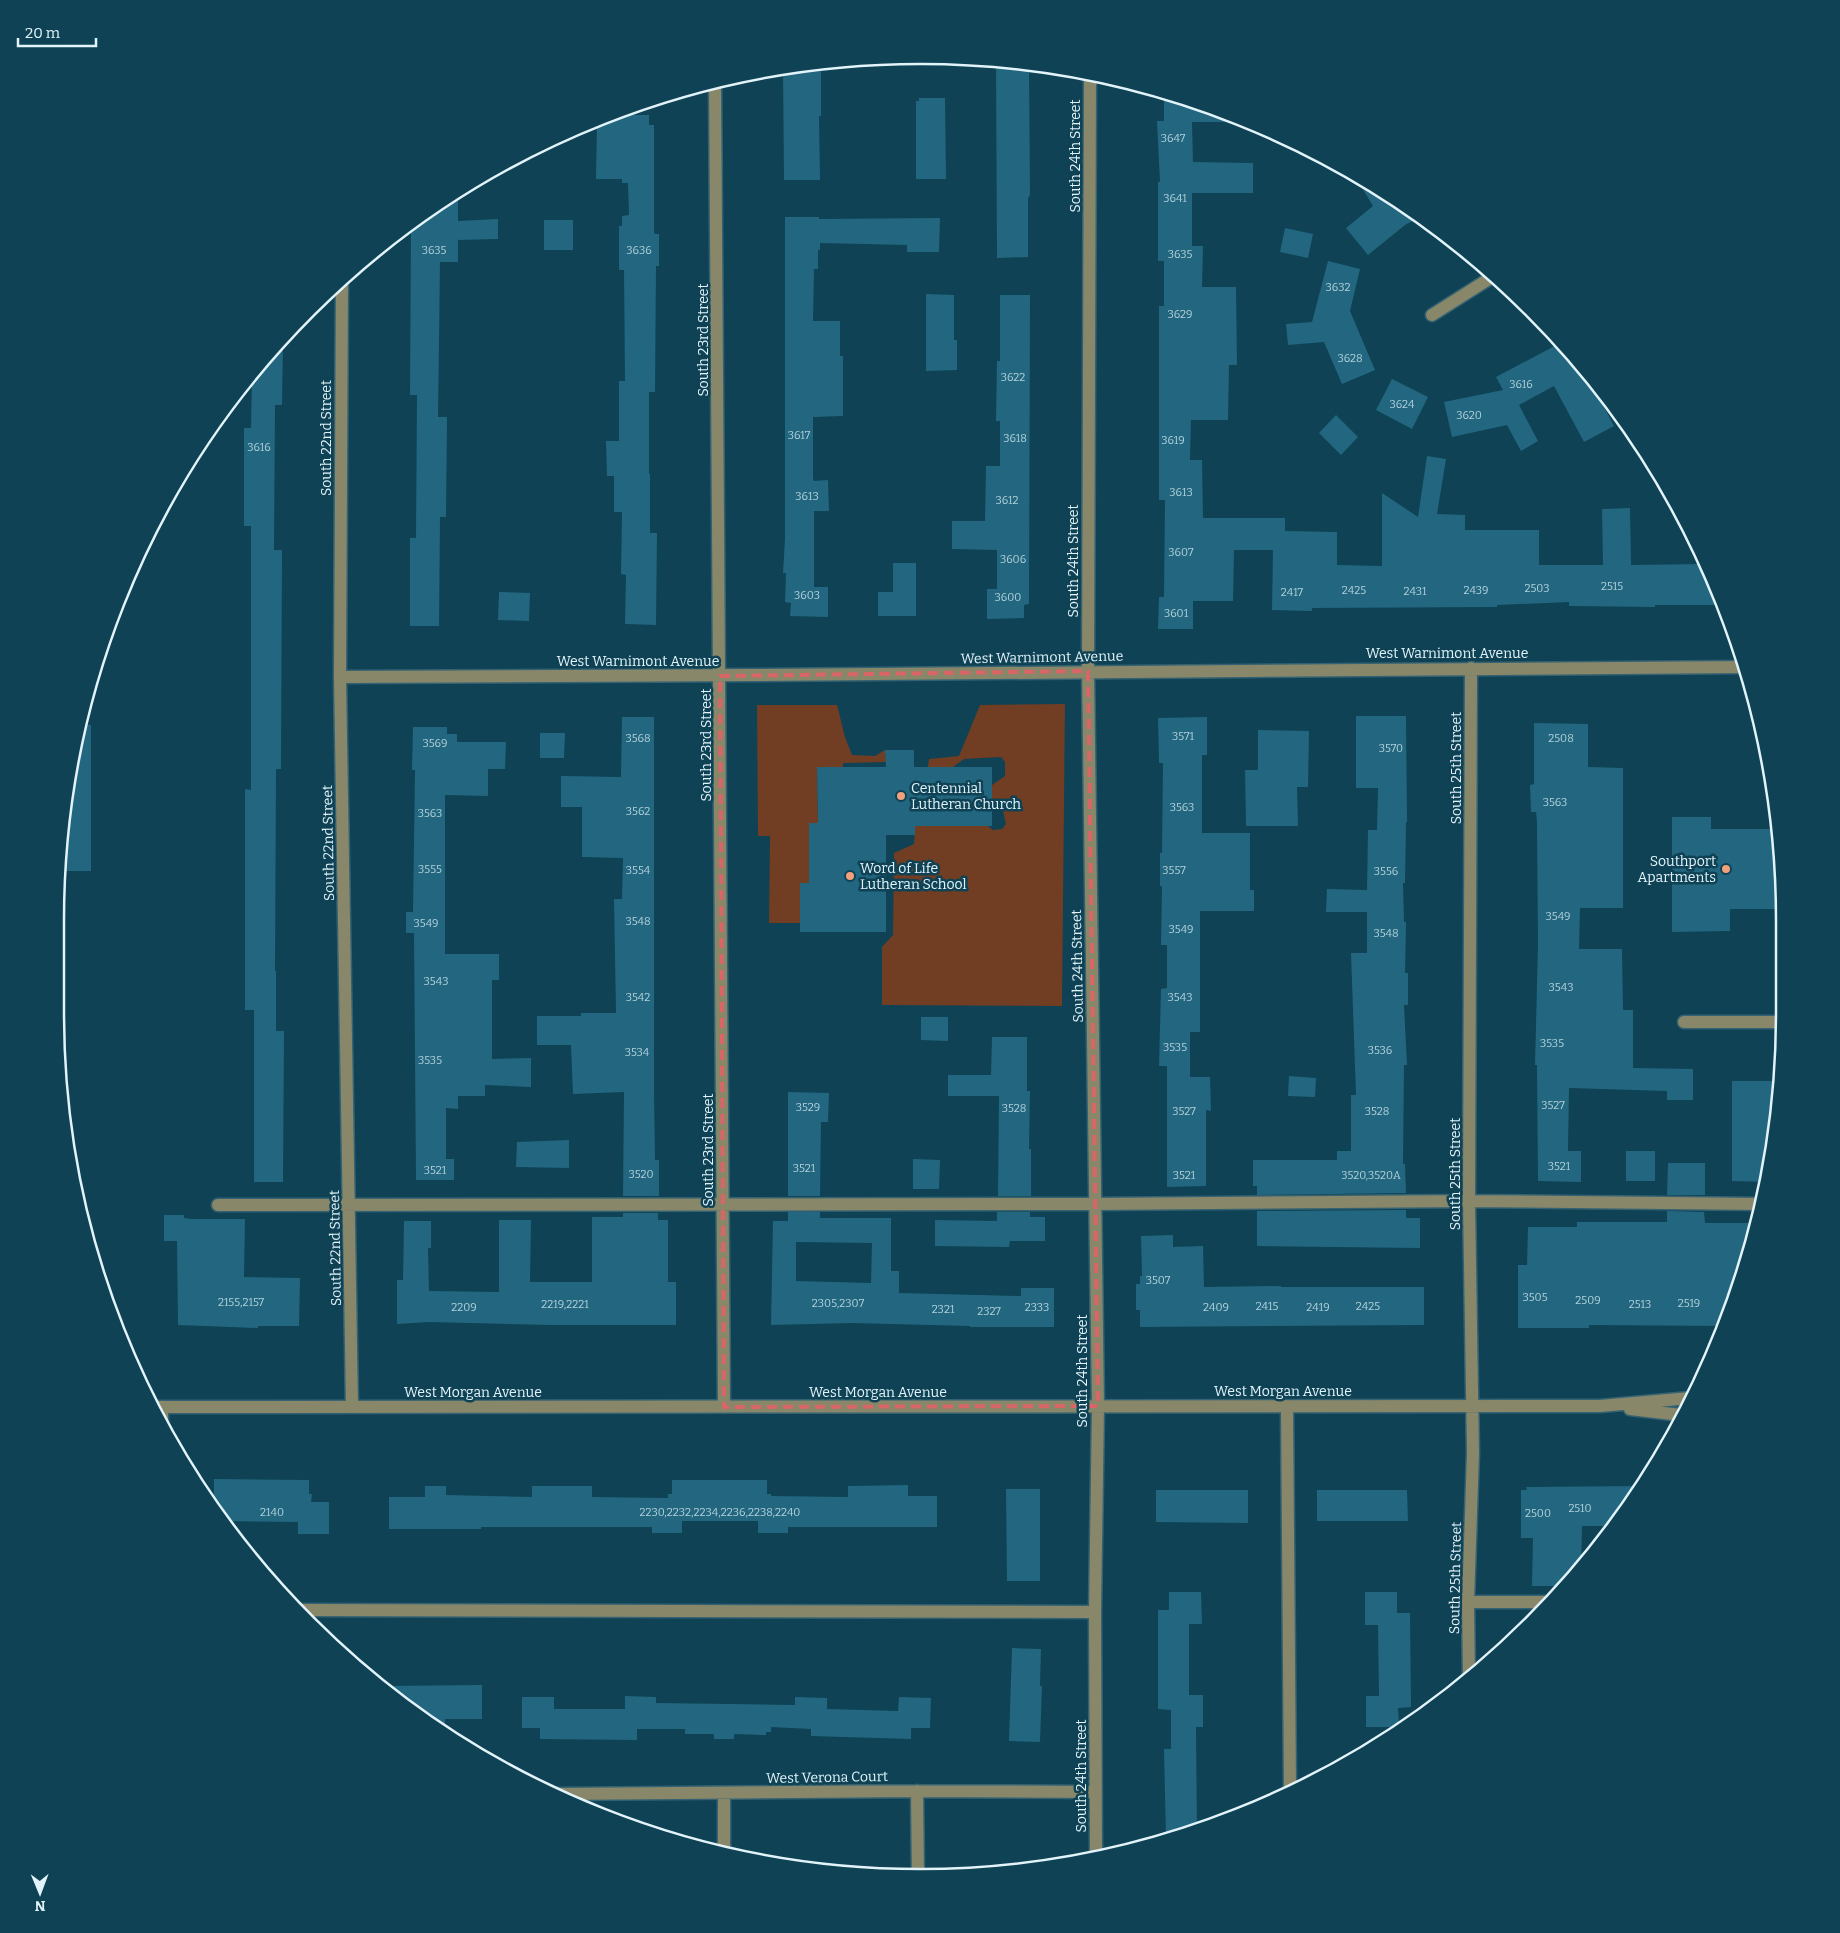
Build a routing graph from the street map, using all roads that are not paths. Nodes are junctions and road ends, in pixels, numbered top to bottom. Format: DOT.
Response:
graph roads {
  1 [pos="1090,81"];
  2 [pos="716,89"];
  3 [pos="1488,279"];
  4 [pos="342,289"];
  5 [pos="1432,314"];
  6 [pos="1738,667"];
  7 [pos="1471,668"];
  8 [pos="1088,671"];
  9 [pos="720,676"];
  10 [pos="340,677"];
  11 [pos="1684,1022"];
  12 [pos="1776,1022"];
  13 [pos="1469,1201"];
  14 [pos="349,1204"];
  15 [pos="723,1204"];
  16 [pos="1095,1204"];
  17 [pos="1754,1204"];
  18 [pos="218,1205"];
  19 [pos="1685,1398"];
  20 [pos="724,1406"];
  21 [pos="1098,1406"];
  22 [pos="1287,1406"];
  23 [pos="1473,1406"];
  24 [pos="1600,1406"];
  25 [pos="160,1407"];
  26 [pos="352,1407"];
  27 [pos="1677,1413"];
  28 [pos="1468,1602"];
  29 [pos="1541,1602"];
  30 [pos="307,1610"];
  31 [pos="1095,1612"];
  32 [pos="1469,1670"];
  33 [pos="1290,1785"];
  34 [pos="918,1791"];
  35 [pos="1096,1792"];
  36 [pos="724,1793"];
  37 [pos="570,1794"];
  38 [pos="724,1846"];
  39 [pos="1096,1851"];
  40 [pos="918,1869"];
  1 -- 8 [label="street, South 24th Street"];
  2 -- 9 [label="street, South 23rd Street"];
  3 -- 5 [label="street"];
  4 -- 10 [label="street, South 22nd Street"];
  6 -- 7 [label="street, West Warnimont Avenue"];
  7 -- 8 [label="street, West Warnimont Avenue"];
  7 -- 13 [label="street, South 25th Street"];
  8 -- 9 [label="street, West Warnimont Avenue"];
  8 -- 16 [label="street, South 24th Street"];
  9 -- 10 [label="street, West Warnimont Avenue"];
  9 -- 15 [label="street, South 23rd Street"];
  10 -- 14 [label="street, South 22nd Street"];
  11 -- 12 [label="street"];
  13 -- 16 [label="street"];
  13 -- 17 [label="street"];
  13 -- 23 [label="street, South 25th Street"];
  14 -- 15 [label="street"];
  14 -- 18 [label="street"];
  14 -- 26 [label="street, South 22nd Street"];
  15 -- 16 [label="street"];
  15 -- 20 [label="street, South 23rd Street"];
  16 -- 21 [label="street, South 24th Street"];
  19 -- 24 [label="street, West Morgan Avenue"];
  20 -- 21 [label="street, West Morgan Avenue"];
  20 -- 26 [label="street, West Morgan Avenue"];
  21 -- 22 [label="street, West Morgan Avenue"];
  21 -- 31 [label="street, South 24th Street"];
  22 -- 23 [label="street, West Morgan Avenue"];
  22 -- 33 [label="street"];
  23 -- 24 [label="street, West Morgan Avenue"];
  23 -- 28 [label="street, South 25th Street"];
  24 -- 27 [label="street, West Morgan Avenue"];
  25 -- 26 [label="street, West Morgan Avenue"];
  28 -- 29 [label="street"];
  28 -- 32 [label="street, South 25th Street"];
  30 -- 31 [label="street"];
  31 -- 35 [label="street, South 24th Street"];
  34 -- 35 [label="street, West Verona Court"];
  34 -- 36 [label="street, West Verona Court"];
  34 -- 40 [label="street"];
  35 -- 39 [label="street, South 24th Street"];
  36 -- 37 [label="street, West Verona Court"];
  36 -- 38 [label="street"];
}
